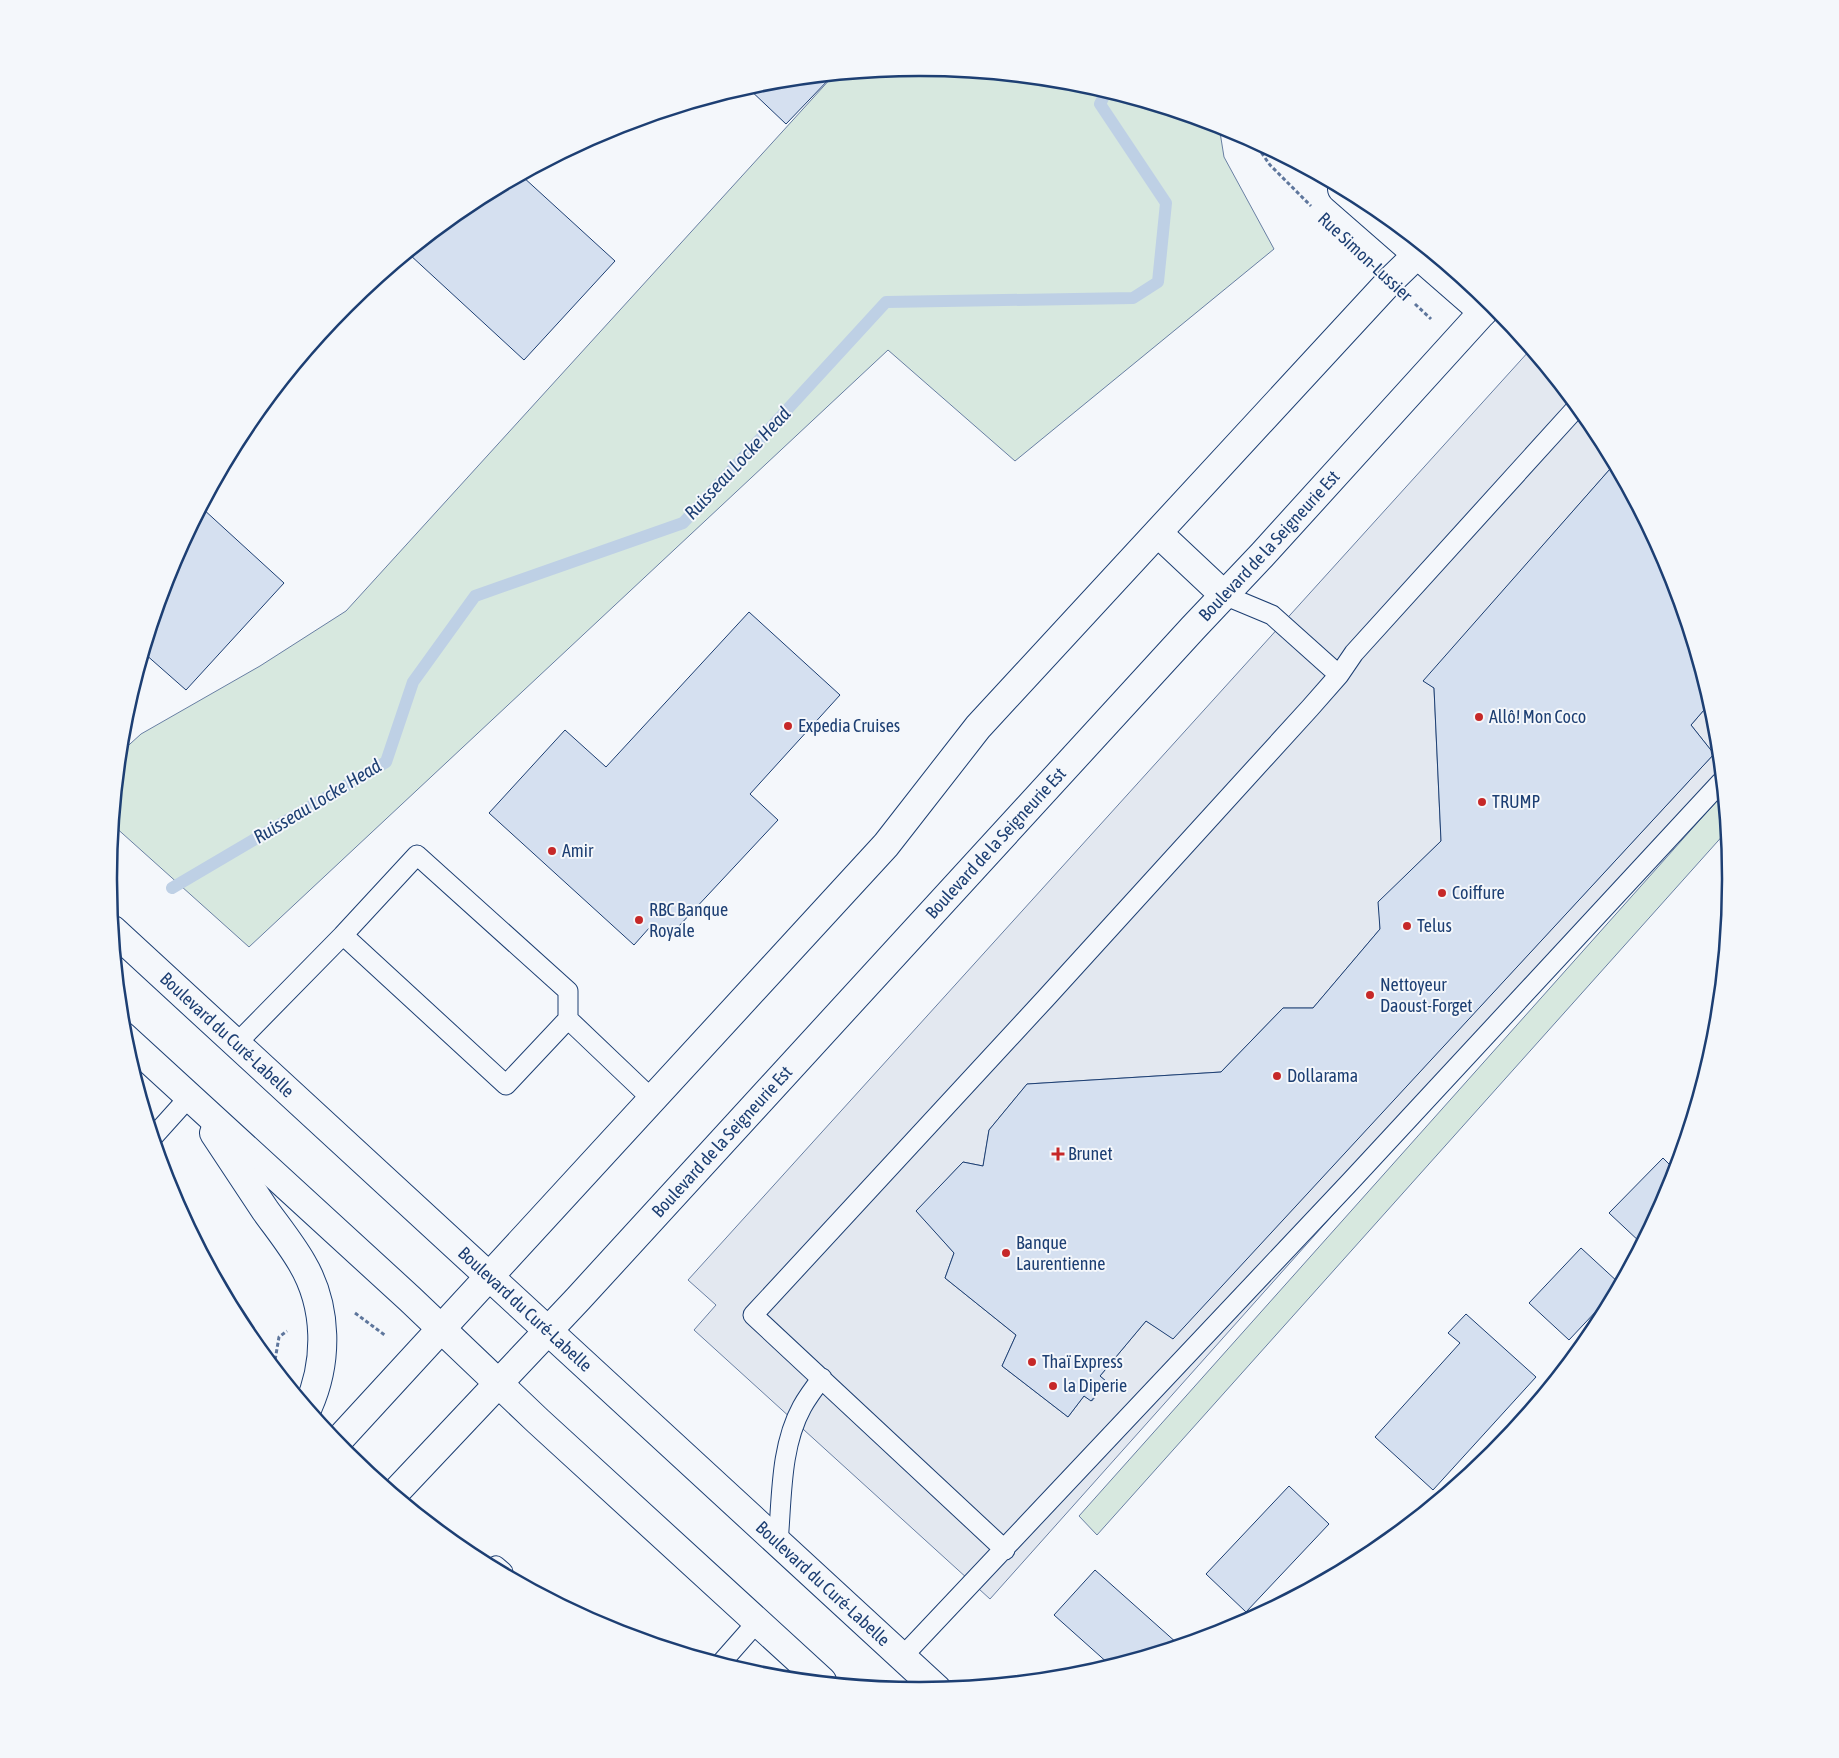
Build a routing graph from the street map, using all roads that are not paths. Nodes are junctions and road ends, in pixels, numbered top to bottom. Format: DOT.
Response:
graph roads {
  1 [pos="1420,252"];
  2 [pos="1486,310"];
  3 [pos="1572,412"];
  4 [pos="1158,533"];
  5 [pos="1224,595"];
  6 [pos="1339,675"];
  7 [pos="1716,787"];
  8 [pos="118,935"];
  9 [pos="343,935"];
  10 [pos="568,1019"];
  11 [pos="236,1044"];
  12 [pos="134,1045"];
  13 [pos="190,1096"];
  14 [pos="653,1100"];
  15 [pos="158,1132"];
  16 [pos="489,1277"];
  17 [pos="441,1328"];
  18 [pos="548,1332"];
  19 [pos="822,1378"];
  20 [pos="498,1382"];
  21 [pos="310,1401"];
  22 [pos="342,1436"];
  23 [pos="398,1489"];
  24 [pos="778,1543"];
  25 [pos="1005,1550"];
  26 [pos="758,1622"];
  27 [pos="726,1657"];
  28 [pos="902,1657"];
  29 [pos="816,1675"];
  30 [pos="929,1682"];
  1 -- 4 [label="main road"];
  2 -- 5 [label="main road, Boulevard de la Seigneurie Est"];
  3 -- 6 [label="lane"];
  4 -- 5 [label="main road"];
  4 -- 14 [label="main road"];
  5 -- 6 [label="lane"];
  5 -- 18 [label="main road, Boulevard de la Seigneurie Est"];
  6 -- 19 [label="lane"];
  7 -- 25 [label="lane"];
  8 -- 11 [label="main road, Boulevard du Curé-Labelle"];
  9 -- 10 [label="lane"];
  9 -- 10 [label="lane"];
  9 -- 11 [label="lane"];
  10 -- 14 [label="lane"];
  11 -- 16 [label="main road, Boulevard du Curé-Labelle"];
  12 -- 13 [label="main road"];
  13 -- 15 [label="lane"];
  13 -- 17 [label="main road"];
  13 -- 21 [label="main road"];
  14 -- 16 [label="main road"];
  16 -- 17 [label="main road"];
  16 -- 18 [label="main road, Boulevard du Curé-Labelle"];
  17 -- 20 [label="main road"];
  17 -- 22 [label="main road"];
  18 -- 20 [label="main road, Boulevard de la Seigneurie Est"];
  18 -- 24 [label="main road, Boulevard du Curé-Labelle"];
  19 -- 24 [label="lane"];
  19 -- 25 [label="lane"];
  20 -- 23 [label="main road, Boulevard de la Seigneurie Est"];
  20 -- 26 [label="main road"];
  24 -- 28 [label="main road, Boulevard du Curé-Labelle"];
  25 -- 28 [label="lane"];
  26 -- 27 [label="lane"];
  26 -- 29 [label="main road"];
  28 -- 30 [label="main road, Boulevard du Curé-Labelle"];
}
